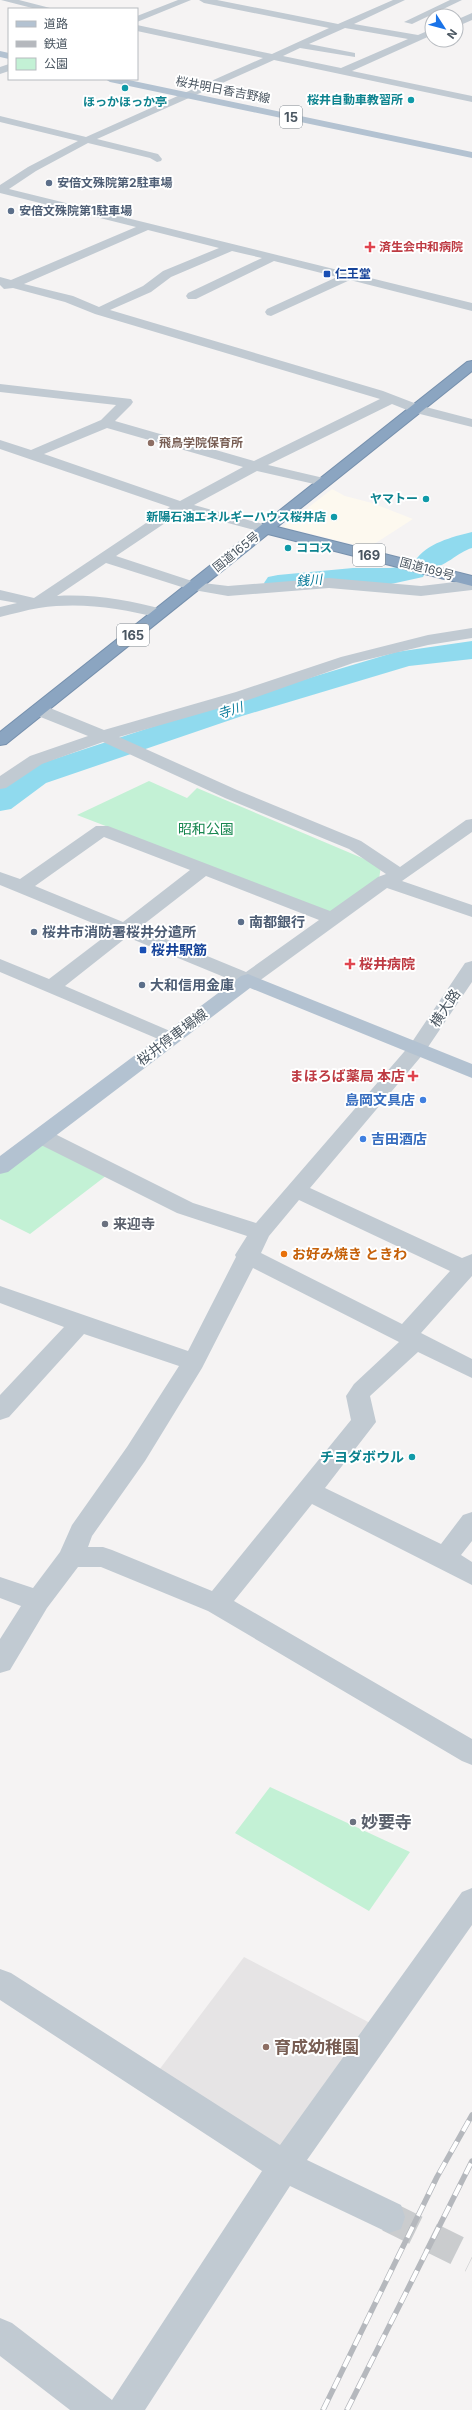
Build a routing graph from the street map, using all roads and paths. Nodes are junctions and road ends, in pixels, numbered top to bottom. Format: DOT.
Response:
graph roads {
  1 [pos="6,0"];
  2 [pos="186,0"];
  3 [pos="204,0"];
  4 [pos="400,0"];
  5 [pos="462,0"];
  6 [pos="43,8"];
  7 [pos="441,8"];
  8 [pos="424,14"];
  9 [pos="362,16"];
  10 [pos="138,19"];
  11 [pos="386,19"];
  12 [pos="464,20"];
  13 [pos="424,24"];
  14 [pos="337,27"];
  15 [pos="472,27"];
  16 [pos="138,28"];
  17 [pos="321,35"];
  18 [pos="424,36"];
  19 [pos="341,38"];
  20 [pos="421,38"];
  21 [pos="408,43"];
  22 [pos="298,45"];
  23 [pos="352,55"];
  24 [pos="270,58"];
  25 [pos="340,72"];
  26 [pos="114,80"];
  27 [pos="183,96"];
  28 [pos="472,99"];
  29 [pos="0,118"];
  30 [pos="24,124"];
  31 [pos="6,132"];
  32 [pos="87,140"];
  33 [pos="472,155"];
  34 [pos="157,159"];
  35 [pos="0,190"];
  36 [pos="146,227"];
  37 [pos="228,248"];
  38 [pos="272,258"];
  39 [pos="349,276"];
  40 [pos="0,281"];
  41 [pos="14,284"];
  42 [pos="0,290"];
  43 [pos="192,296"];
  44 [pos="472,307"];
  45 [pos="99,311"];
  46 [pos="271,312"];
  47 [pos="472,365"];
  48 [pos="0,388"];
  49 [pos="391,399"];
  50 [pos="417,409"];
  51 [pos="106,423"];
  52 [pos="472,423"];
  53 [pos="0,444"];
  54 [pos="31,455"];
  55 [pos="255,466"];
  56 [pos="323,482"];
  57 [pos="181,506"];
  58 [pos="265,529"];
  59 [pos="103,556"];
  60 [pos="472,581"];
  61 [pos="472,585"];
  62 [pos="193,586"];
  63 [pos="0,595"];
  64 [pos="37,603"];
  65 [pos="0,612"];
  66 [pos="159,613"];
  67 [pos="472,633"];
  68 [pos="39,710"];
  69 [pos="106,737"];
  70 [pos="0,740"];
  71 [pos="0,784"];
  72 [pos="472,824"];
  73 [pos="204,868"];
  74 [pos="0,878"];
  75 [pos="392,878"];
  76 [pos="21,887"];
  77 [pos="472,911"];
  78 [pos="333,918"];
  79 [pos="123,929"];
  80 [pos="0,965"];
  81 [pos="472,967"];
  82 [pos="248,980"];
  83 [pos="51,987"];
  84 [pos="170,1038"];
  85 [pos="417,1049"];
  86 [pos="472,1072"];
  87 [pos="42,1137"];
  88 [pos="0,1167"];
  89 [pos="296,1190"];
  90 [pos="260,1232"];
  91 [pos="246,1255"];
  92 [pos="469,1265"];
  93 [pos="0,1294"];
  94 [pos="80,1324"];
  95 [pos="411,1337"];
  96 [pos="194,1362"];
  97 [pos="472,1369"];
  98 [pos="0,1411"];
  99 [pos="308,1491"];
  100 [pos="472,1522"];
  101 [pos="71,1557"];
  102 [pos="445,1558"];
  103 [pos="472,1575"];
  104 [pos="0,1587"];
  105 [pos="38,1601"];
  106 [pos="217,1604"];
  107 [pos="0,1662"];
  108 [pos="472,1753"];
  109 [pos="472,1901"];
  110 [pos="0,1983"];
  111 [pos="284,2166"];
  112 [pos="389,2217"];
  113 [pos="0,2336"];
  114 [pos="98,2410"];
  115 [pos="125,2410"];
  1 -- 6 [label="street"];
  2 -- 10 [label="street"];
  3 -- 14 [label="street"];
  4 -- 9 [label="street"];
  5 -- 7 [label="street"];
  8 -- 13 [label="street"];
  9 -- 11 [label="street"];
  9 -- 14 [label="street"];
  12 -- 15 [label="street"];
  14 -- 17 [label="street"];
  14 -- 20 [label="street"];
  14 -- 21 [label="street"];
  16 -- 24 [label="street"];
  17 -- 19 [label="street"];
  17 -- 22 [label="street"];
  18 -- 20 [label="street"];
  20 -- 21 [label="street"];
  21 -- 25 [label="street"];
  22 -- 23 [label="street"];
  22 -- 24 [label="street"];
  24 -- 25 [label="street"];
  24 -- 27 [label="street"];
  25 -- 28 [label="street"];
  26 -- 27 [label="main road, 桜井明日香吉野線 / 15"];
  27 -- 32 [label="street"];
  27 -- 33 [label="main road, 桜井明日香吉野線 / 15"];
  29 -- 30 [label="street"];
  30 -- 31 [label="street"];
  30 -- 32 [label="street"];
  32 -- 34 [label="street"];
  32 -- 35 [label="street"];
  35 -- 36 [label="street"];
  36 -- 37 [label="street"];
  36 -- 41 [label="street"];
  37 -- 38 [label="street"];
  37 -- 45 [label="street"];
  38 -- 39 [label="street"];
  38 -- 43 [label="street"];
  39 -- 44 [label="street"];
  39 -- 46 [label="street"];
  40 -- 41 [label="street"];
  41 -- 42 [label="street"];
  41 -- 45 [label="street"];
  45 -- 49 [label="street"];
  47 -- 50 [label="highway, 国道165号 / 165"];
  48 -- 51 [label="street"];
  49 -- 50 [label="street"];
  49 -- 55 [label="street"];
  50 -- 52 [label="street"];
  50 -- 56 [label="highway, 国道165号 / 165"];
  51 -- 54 [label="street"];
  51 -- 55 [label="street"];
  53 -- 54 [label="street"];
  54 -- 57 [label="street"];
  55 -- 56 [label="street"];
  55 -- 57 [label="street"];
  56 -- 58 [label="highway, 国道165号 / 165"];
  57 -- 58 [label="street"];
  57 -- 59 [label="street"];
  58 -- 60 [label="highway, 国道169号 / 169"];
  58 -- 62 [label="highway, 国道165号 / 165"];
  59 -- 62 [label="street"];
  59 -- 64 [label="street"];
  61 -- 62 [label="street"];
  62 -- 66 [label="highway, 国道165号 / 165"];
  63 -- 64 [label="street"];
  64 -- 65 [label="street"];
  64 -- 66 [label="street"];
  66 -- 68 [label="highway, 国道165号 / 165"];
  67 -- 69 [label="street"];
  68 -- 69 [label="street"];
  68 -- 70 [label="highway, 国道165号 / 165"];
  69 -- 71 [label="street"];
  69 -- 75 [label="street"];
  72 -- 75 [label="street"];
  73 -- 76 [label="street"];
  73 -- 78 [label="street"];
  73 -- 79 [label="street"];
  74 -- 76 [label="street"];
  75 -- 77 [label="street"];
  75 -- 78 [label="street"];
  76 -- 79 [label="street"];
  78 -- 82 [label="street"];
  79 -- 82 [label="street"];
  79 -- 83 [label="street"];
  80 -- 83 [label="street"];
  81 -- 85 [label="street, 横大路"];
  82 -- 84 [label="main road, 桜井停車場線"];
  82 -- 85 [label="main road"];
  83 -- 84 [label="street"];
  84 -- 87 [label="main road, 桜井停車場線"];
  85 -- 86 [label="main road"];
  85 -- 89 [label="street, 横大路"];
  87 -- 88 [label="main road, 桜井停車場線"];
  87 -- 90 [label="street"];
  89 -- 90 [label="street, 横大路"];
  89 -- 92 [label="street"];
  90 -- 91 [label="street, 横大路"];
  91 -- 95 [label="street"];
  91 -- 96 [label="street, 横大路"];
  92 -- 95 [label="street"];
  93 -- 94 [label="street"];
  94 -- 96 [label="street"];
  94 -- 98 [label="street"];
  95 -- 97 [label="street"];
  95 -- 99 [label="street"];
  96 -- 101 [label="street, 横大路"];
  99 -- 102 [label="street"];
  99 -- 106 [label="street"];
  100 -- 102 [label="street"];
  101 -- 105 [label="street, 横大路"];
  101 -- 106 [label="street"];
  102 -- 103 [label="street"];
  104 -- 105 [label="street"];
  105 -- 107 [label="street, 横大路"];
  106 -- 108 [label="street"];
  109 -- 111 [label="street"];
  110 -- 111 [label="street"];
  111 -- 112 [label="street"];
  111 -- 115 [label="street"];
  113 -- 114 [label="street"];
}
